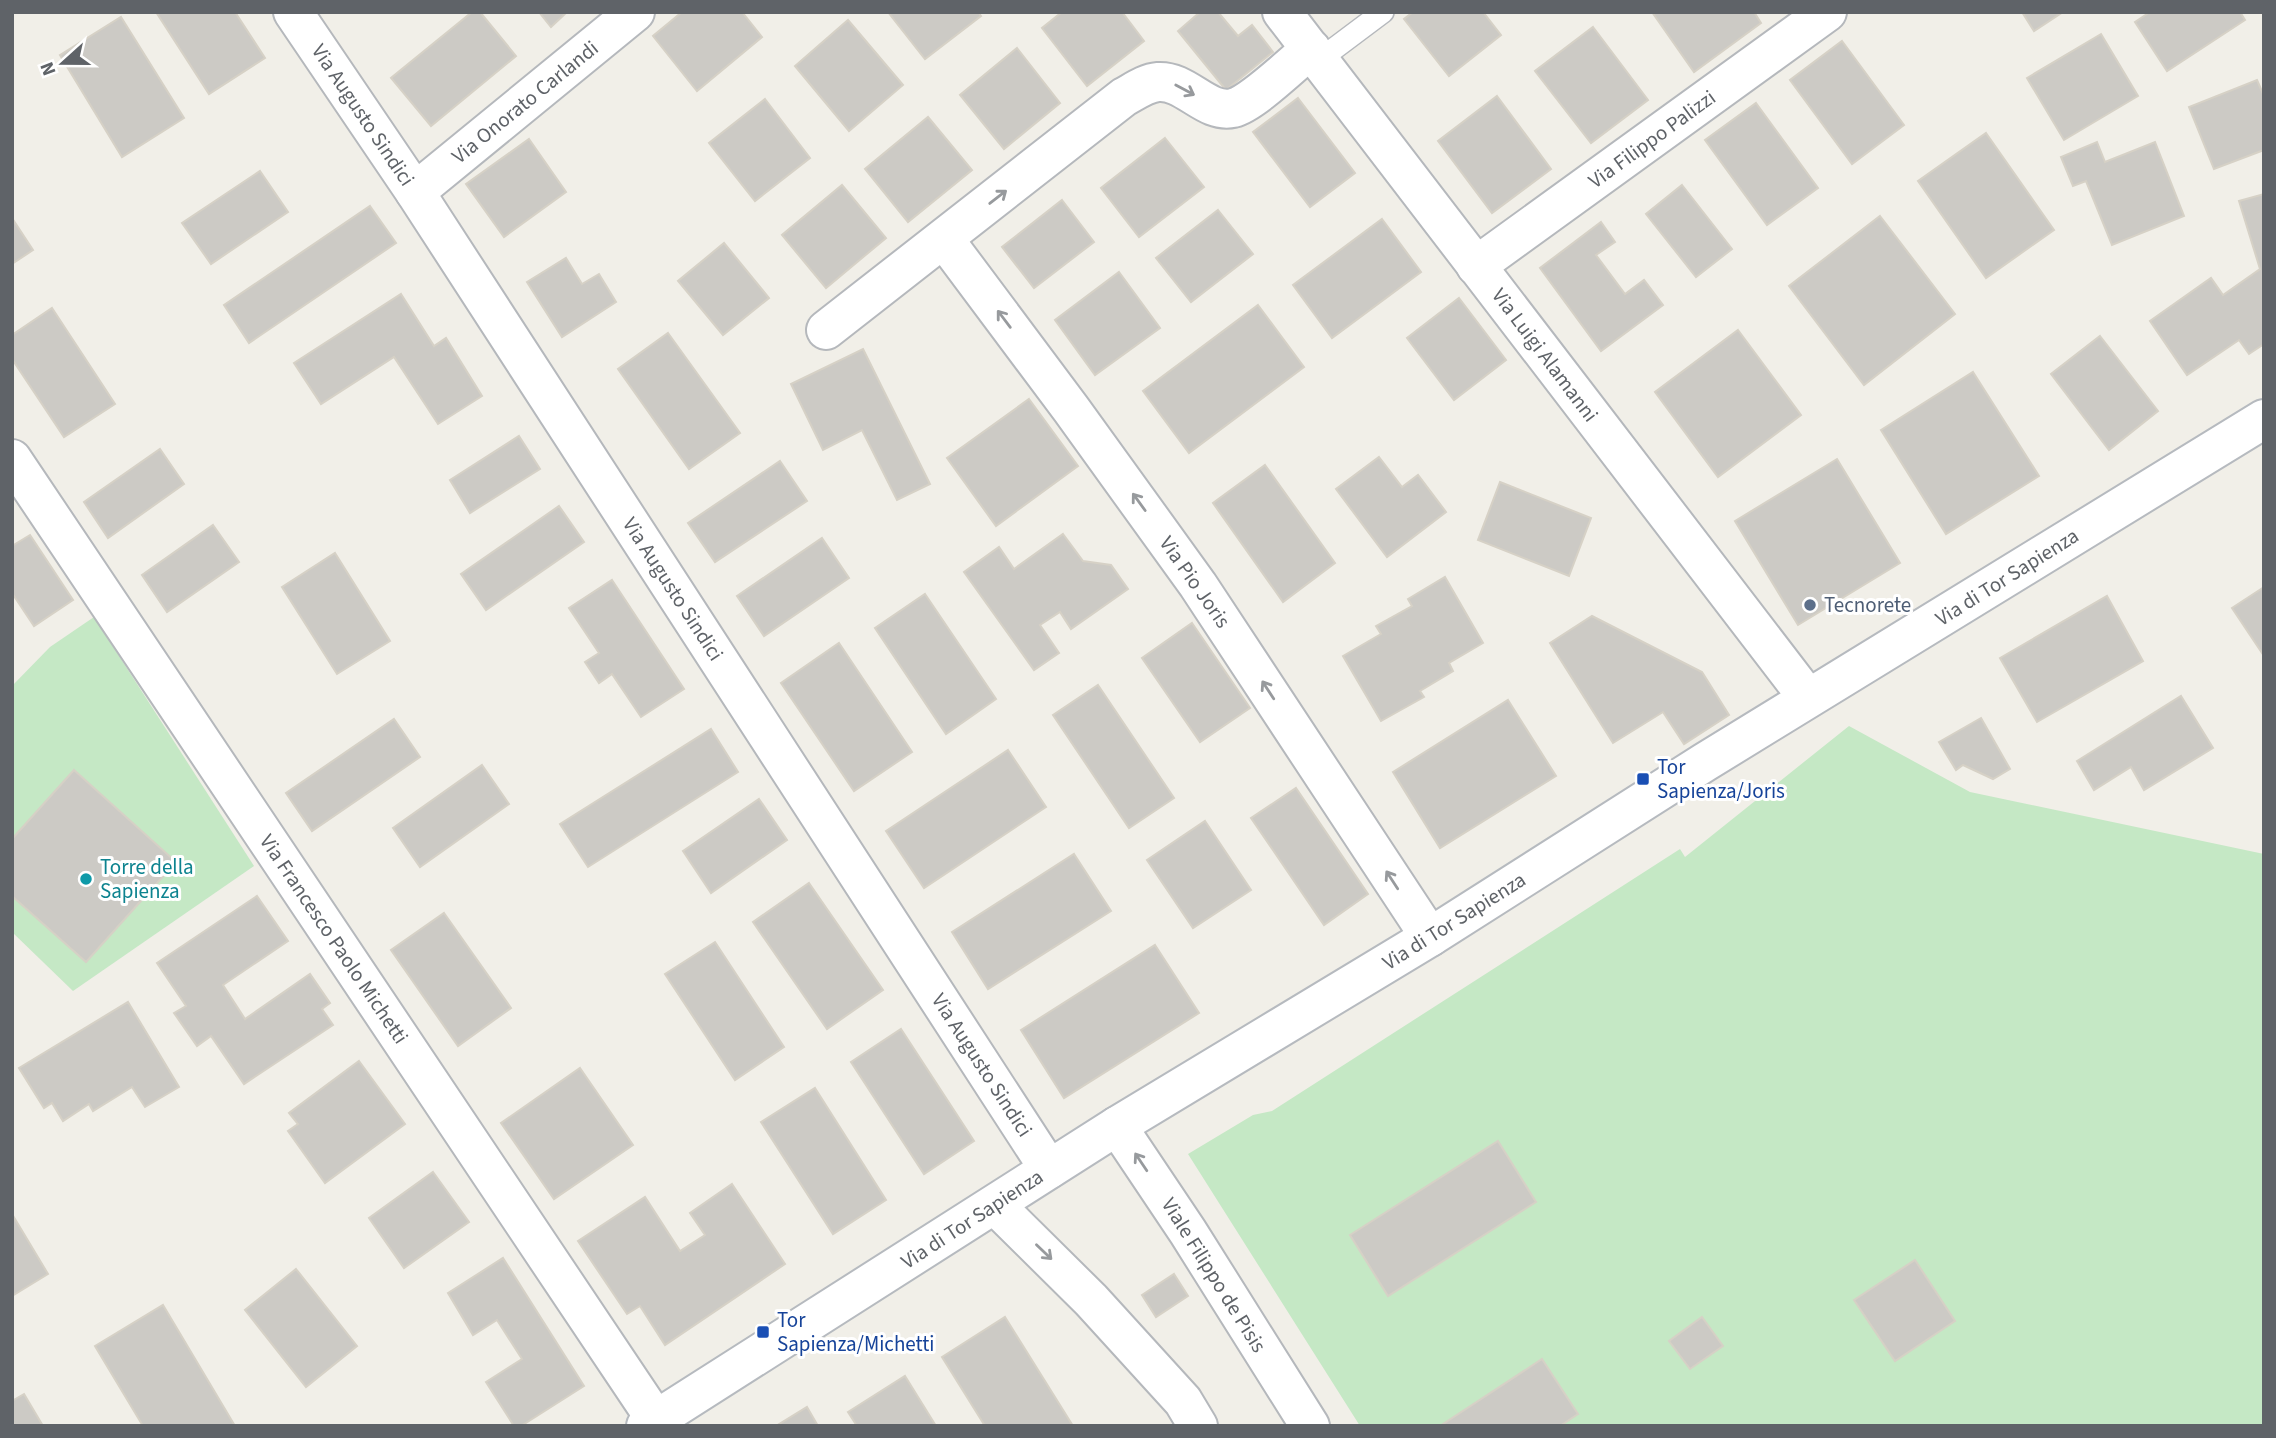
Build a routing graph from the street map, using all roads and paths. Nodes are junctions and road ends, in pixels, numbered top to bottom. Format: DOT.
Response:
graph roads {
  1 [pos="293,12"];
  2 [pos="635,12"];
  3 [pos="1282,12"];
  4 [pos="1383,12"];
  5 [pos="1827,12"];
  6 [pos="1315,54"];
  7 [pos="415,192"];
  8 [pos="944,239"];
  9 [pos="1476,265"];
  10 [pos="826,330"];
  11 [pos="2264,419"];
  12 [pos="12,459"];
  13 [pos="1808,698"];
  14 [pos="1430,937"];
  15 [pos="1117,1126"];
  16 [pos="1049,1168"];
  17 [pos="995,1205"];
  18 [pos="651,1423"];
  19 [pos="1198,1426"];
  20 [pos="1310,1426"];
  1 -- 7 [label="street, Via Augusto Sindici"];
  2 -- 7 [label="street, Via Onorato Carlandi"];
  3 -- 6 [label="street, Via Luigi Alamanni"];
  4 -- 6 [label="lane"];
  5 -- 9 [label="street, Via Filippo Palizzi"];
  8 -- 6 [label="street, one-way"];
  6 -- 9 [label="street, Via Luigi Alamanni"];
  7 -- 16 [label="street, Via Augusto Sindici"];
  8 -- 10 [label="street"];
  14 -- 8 [label="street, Via Pio Joris, one-way"];
  9 -- 13 [label="street, Via Luigi Alamanni"];
  11 -- 13 [label="street, Via di Tor Sapienza"];
  12 -- 18 [label="street, Via Francesco Paolo Michetti"];
  13 -- 14 [label="street, Via di Tor Sapienza"];
  14 -- 15 [label="street, Via di Tor Sapienza"];
  15 -- 16 [label="street, Via di Tor Sapienza"];
  20 -- 15 [label="street, Viale Filippo de Pisis, one-way"];
  16 -- 17 [label="street, Via di Tor Sapienza"];
  17 -- 18 [label="street, Via di Tor Sapienza"];
  17 -- 19 [label="street, one-way"];
}
